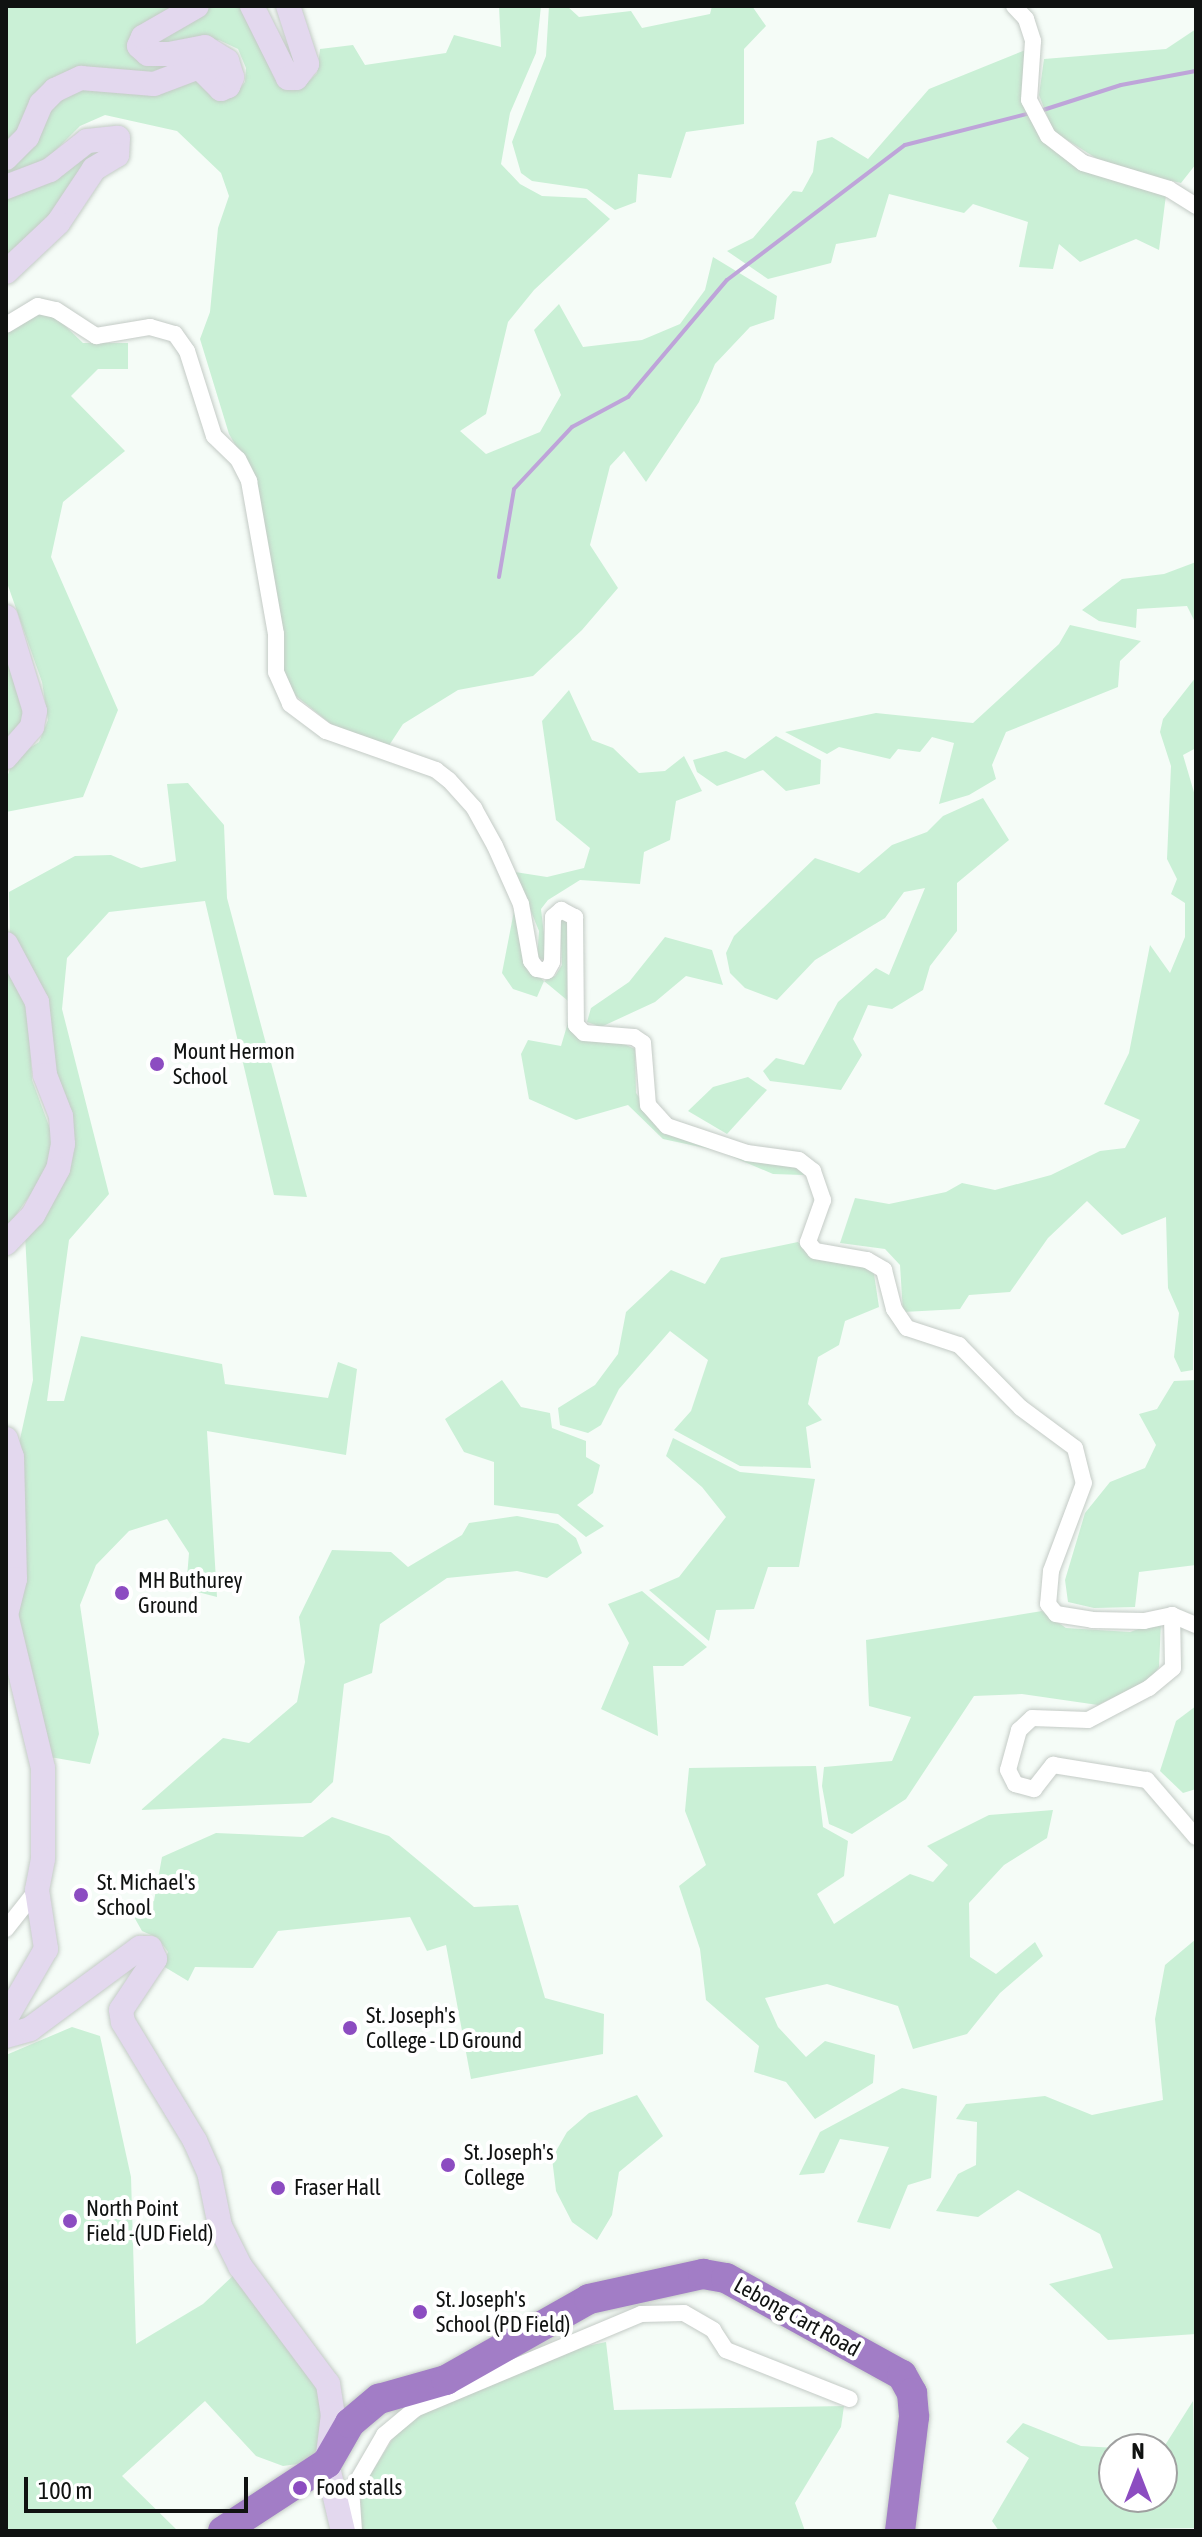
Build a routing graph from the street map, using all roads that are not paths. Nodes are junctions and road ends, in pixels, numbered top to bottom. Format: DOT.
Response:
graph roads {
  1 [pos="197,6"];
  2 [pos="252,6"];
  3 [pos="288,6"];
  4 [pos="1014,6"];
  5 [pos="1024,13"];
  6 [pos="6,158"];
  7 [pos="6,187"];
  8 [pos="1196,206"];
  9 [pos="6,272"];
  10 [pos="6,325"];
  11 [pos="6,617"];
  12 [pos="6,757"];
  13 [pos="6,944"];
  14 [pos="6,1243"];
  15 [pos="6,1439"];
  16 [pos="1172,1615"];
  17 [pos="1196,1625"];
  18 [pos="1196,1837"];
  19 [pos="37,1890"];
  20 [pos="6,1929"];
  21 [pos="6,2018"];
  22 [pos="6,2036"];
  23 [pos="850,2399"];
  24 [pos="327,2463"];
  25 [pos="223,2531"];
  26 [pos="343,2531"];
  27 [pos="354,2531"];
  28 [pos="900,2531"];
  1 -- 6 [label="main road"];
  2 -- 3 [label="main road"];
  4 -- 5 [label="street"];
  5 -- 8 [label="street"];
  7 -- 9 [label="main road"];
  10 -- 16 [label="street"];
  11 -- 12 [label="main road"];
  13 -- 14 [label="main road"];
  15 -- 19 [label="main road"];
  16 -- 17 [label="street"];
  16 -- 18 [label="street"];
  19 -- 20 [label="street"];
  19 -- 21 [label="main road"];
  22 -- 24 [label="main road"];
  23 -- 27 [label="street"];
  24 -- 25 [label="highway, Lebong Cart Road"];
  24 -- 26 [label="main road"];
  24 -- 28 [label="highway, Lebong Cart Road"];
}
